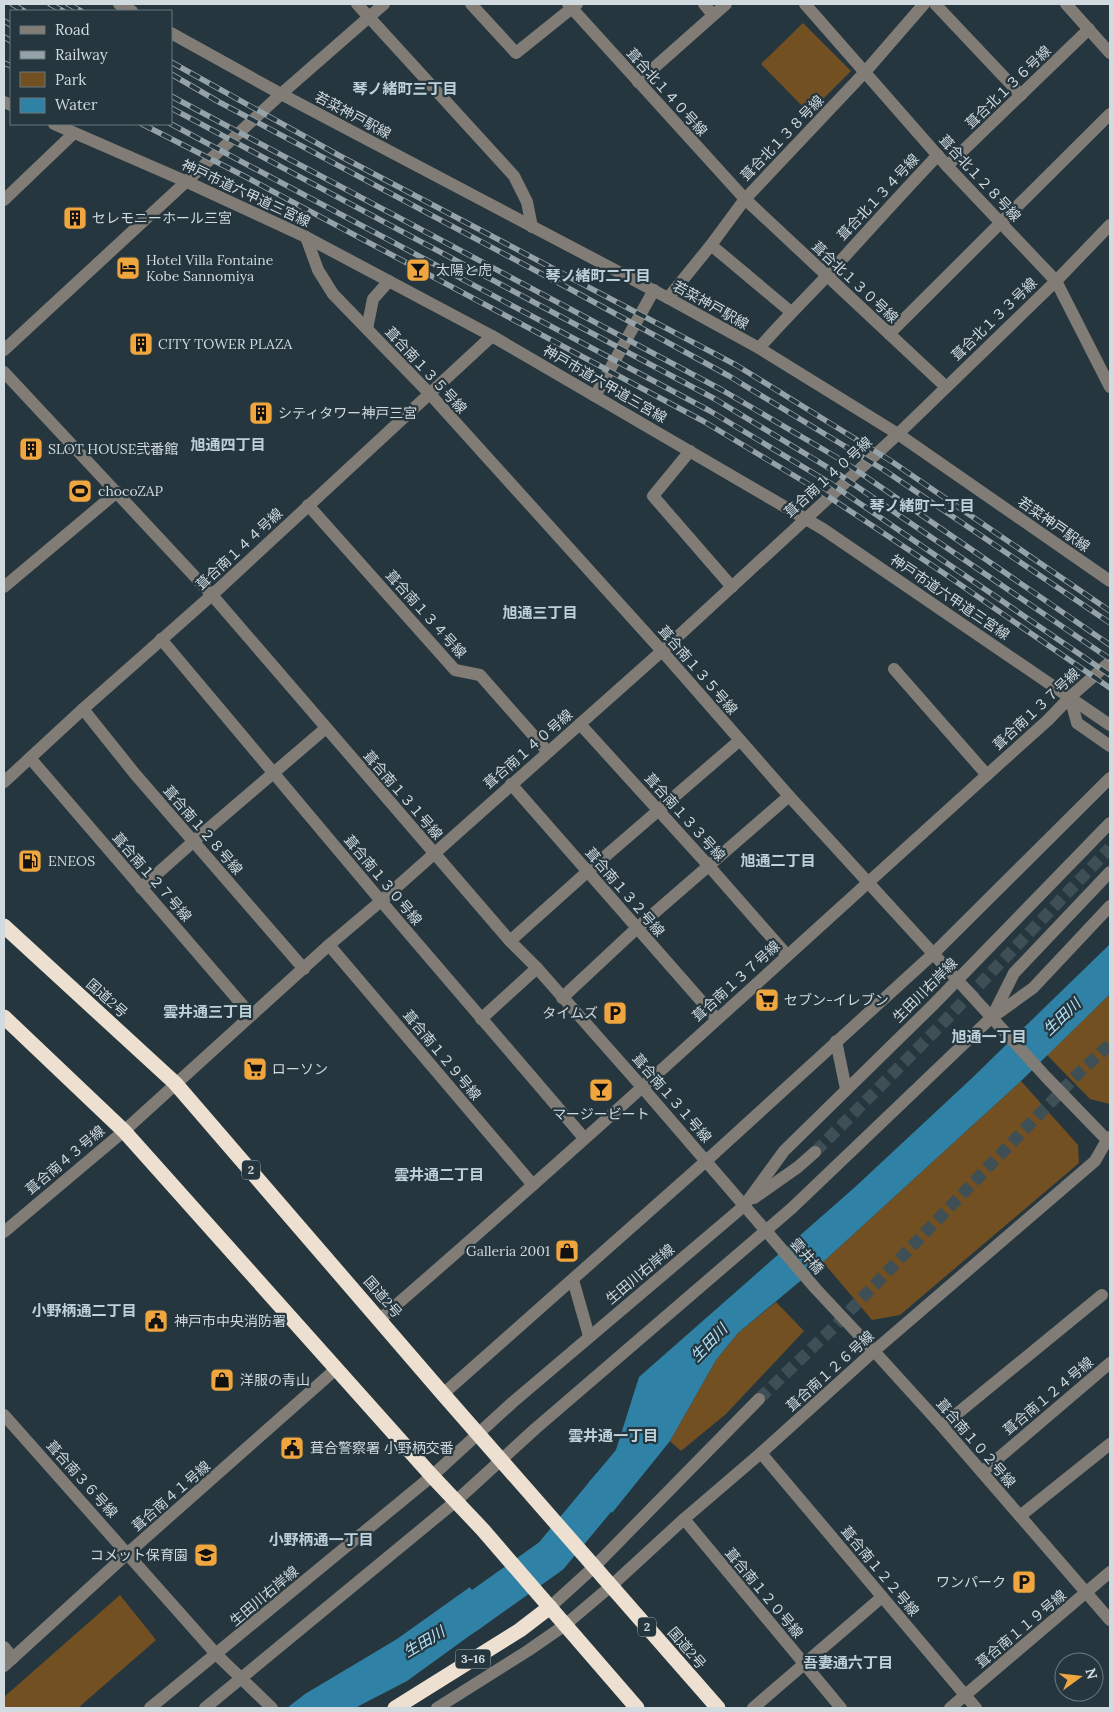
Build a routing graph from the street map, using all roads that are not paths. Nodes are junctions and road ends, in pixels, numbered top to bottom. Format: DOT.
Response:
graph roads {
  1 [pos="119,4"];
  2 [pos="357,4"];
  3 [pos="384,4"];
  4 [pos="471,4"];
  5 [pos="704,4"];
  6 [pos="726,4"];
  7 [pos="805,4"];
  8 [pos="924,4"];
  9 [pos="935,4"];
  10 [pos="1066,4"];
  11 [pos="572,5"];
  12 [pos="130,10"];
  13 [pos="713,15"];
  14 [pos="369,18"];
  15 [pos="1089,29"];
  16 [pos="172,34"];
  17 [pos="1110,53"];
  18 [pos="865,72"];
  19 [pos="638,82"];
  20 [pos="281,94"];
  21 [pos="1021,95"];
  22 [pos="1110,114"];
  23 [pos="56,125"];
  24 [pos="74,133"];
  25 [pos="938,155"];
  26 [pos="947,166"];
  27 [pos="185,181"];
  28 [pos="745,199"];
  29 [pos="4,200"];
  30 [pos="1002,223"];
  31 [pos="1110,225"];
  32 [pos="532,227"];
  33 [pos="306,238"];
  34 [pos="712,245"];
  35 [pos="826,276"];
  36 [pos="389,281"];
  37 [pos="1056,281"];
  38 [pos="654,290"];
  39 [pos="668,298"];
  40 [pos="791,312"];
  41 [pos="367,329"];
  42 [pos="888,334"];
  43 [pos="492,336"];
  44 [pos="759,348"];
  45 [pos="4,350"];
  46 [pos="4,372"];
  47 [pos="945,386"];
  48 [pos="1110,387"];
  49 [pos="429,393"];
  50 [pos="595,396"];
  51 [pos="898,434"];
  52 [pos="690,451"];
  53 [pos="117,492"];
  54 [pos="308,505"];
  55 [pos="805,518"];
  56 [pos="1110,581"];
  57 [pos="4,587"];
  58 [pos="732,587"];
  59 [pos="212,595"];
  60 [pos="161,640"];
  61 [pos="662,651"];
  62 [pos="1110,662"];
  63 [pos="894,668"];
  64 [pos="1070,697"];
  65 [pos="83,709"];
  66 [pos="580,724"];
  67 [pos="1110,725"];
  68 [pos="326,728"];
  69 [pos="740,740"];
  70 [pos="1110,746"];
  71 [pos="548,752"];
  72 [pos="30,758"];
  73 [pos="274,772"];
  74 [pos="987,774"];
  75 [pos="1110,778"];
  76 [pos="4,782"];
  77 [pos="511,784"];
  78 [pos="789,796"];
  79 [pos="658,810"];
  80 [pos="1110,823"];
  81 [pos="194,841"];
  82 [pos="433,853"];
  83 [pos="708,865"];
  84 [pos="587,872"];
  85 [pos="1110,872"];
  86 [pos="868,881"];
  87 [pos="141,888"];
  88 [pos="381,901"];
  89 [pos="1110,906"];
  90 [pos="4,926"];
  91 [pos="637,928"];
  92 [pos="510,941"];
  93 [pos="329,945"];
  94 [pos="933,954"];
  95 [pos="787,955"];
  96 [pos="536,968"];
  97 [pos="304,969"];
  98 [pos="957,980"];
  99 [pos="562,998"];
  100 [pos="251,1015"];
  101 [pos="4,1018"];
  102 [pos="992,1018"];
  103 [pos="481,1019"];
  104 [pos="716,1019"];
  105 [pos="836,1041"];
  106 [pos="175,1083"];
  107 [pos="642,1086"];
  108 [pos="846,1089"];
  109 [pos="124,1131"];
  110 [pos="584,1138"];
  111 [pos="1109,1140"];
  112 [pos="815,1152"];
  113 [pos="706,1161"];
  114 [pos="533,1185"];
  115 [pos="744,1206"];
  116 [pos="6,1226"];
  117 [pos="766,1230"];
  118 [pos="776,1242"];
  119 [pos="573,1280"];
  120 [pos="816,1289"];
  121 [pos="1102,1295"];
  122 [pos="380,1319"];
  123 [pos="589,1336"];
  124 [pos="874,1350"];
  125 [pos="1110,1363"];
  126 [pos="336,1369"];
  127 [pos="443,1394"];
  128 [pos="759,1399"];
  129 [pos="4,1415"];
  130 [pos="942,1426"];
  131 [pos="479,1434"];
  132 [pos="1110,1444"];
  133 [pos="761,1453"];
  134 [pos="502,1460"];
  135 [pos="982,1472"];
  136 [pos="432,1476"];
  137 [pos="456,1501"];
  138 [pos="1020,1516"];
  139 [pos="684,1519"];
  140 [pos="128,1553"];
  141 [pos="594,1568"];
  142 [pos="1110,1572"];
  143 [pos="611,1586"];
  144 [pos="1086,1592"];
  145 [pos="882,1597"];
  146 [pos="550,1607"];
  147 [pos="1110,1620"];
  148 [pos="565,1625"];
  149 [pos="4,1647"];
  150 [pos="217,1655"];
  151 [pos="9,1662"];
  152 [pos="804,1664"];
  153 [pos="241,1680"];
  154 [pos="965,1696"];
  155 [pos="269,1705"];
  156 [pos="150,1708"];
  157 [pos="205,1708"];
  158 [pos="395,1708"];
  159 [pos="437,1708"];
  160 [pos="637,1708"];
  161 [pos="718,1708"];
  162 [pos="753,1708"];
  163 [pos="841,1708"];
  164 [pos="950,1708"];
  165 [pos="976,1708"];
  1 -- 12 [label="street"];
  2 -- 14 [label="street"];
  3 -- 14 [label="street"];
  4 -- 11 [label="street"];
  5 -- 13 [label="street"];
  6 -- 13 [label="street"];
  7 -- 18 [label="street, 葺合北１２８号線"];
  8 -- 18 [label="street, 葺合北１３８号線"];
  9 -- 21 [label="street"];
  10 -- 15 [label="street"];
  11 -- 19 [label="street, 葺合北１４０号線"];
  13 -- 19 [label="street"];
  14 -- 20 [label="street"];
  14 -- 32 [label="street"];
  15 -- 17 [label="street"];
  15 -- 21 [label="street, 葺合北１３６号線"];
  16 -- 20 [label="street, 若菜神戸駅線"];
  18 -- 25 [label="street, 葺合北１２８号線"];
  18 -- 28 [label="street, 葺合北１３８号線"];
  19 -- 28 [label="street, 葺合北１４０号線"];
  20 -- 27 [label="street"];
  20 -- 32 [label="street, 若菜神戸駅線"];
  21 -- 26 [label="street, 葺合北１３６号線"];
  22 -- 30 [label="street"];
  23 -- 24 [label="street, 神戸市道六甲道三宮線"];
  24 -- 27 [label="street, 神戸市道六甲道三宮線"];
  24 -- 29 [label="street"];
  25 -- 26 [label="street, 葺合北１２８号線"];
  25 -- 35 [label="street, 葺合北１３４号線"];
  26 -- 30 [label="street, 葺合北１２８号線"];
  27 -- 33 [label="street, 神戸市道六甲道三宮線"];
  27 -- 45 [label="street"];
  28 -- 34 [label="street, 葺合北１３８号線"];
  28 -- 35 [label="street, 葺合北１３０号線"];
  30 -- 37 [label="street, 葺合北１２８号線"];
  30 -- 42 [label="street"];
  31 -- 37 [label="street, 葺合北１３３号線"];
  32 -- 38 [label="street, 若菜神戸駅線"];
  33 -- 36 [label="street, 神戸市道六甲道三宮線"];
  33 -- 41 [label="street, 葺合南１３５号線"];
  34 -- 39 [label="street, 葺合北１３８号線"];
  34 -- 40 [label="street"];
  35 -- 40 [label="street, 葺合北１３４号線"];
  35 -- 42 [label="street, 葺合北１３０号線"];
  36 -- 41 [label="street, 葺合南１３５号線"];
  36 -- 43 [label="street, 神戸市道六甲道三宮線"];
  37 -- 47 [label="street, 葺合北１３３号線"];
  37 -- 48 [label="street, 葺合北１２８号線"];
  38 -- 39 [label="street, 若菜神戸駅線"];
  38 -- 50 [label="street"];
  39 -- 44 [label="street, 若菜神戸駅線"];
  40 -- 44 [label="street, 葺合北１３４号線"];
  41 -- 49 [label="street, 葺合南１３５号線"];
  42 -- 47 [label="street, 葺合北１３０号線"];
  43 -- 49 [label="street, 葺合南１４４号線"];
  43 -- 50 [label="street, 神戸市道六甲道三宮線"];
  44 -- 51 [label="street, 若菜神戸駅線"];
  46 -- 53 [label="street, 葺合南１３１号線"];
  47 -- 51 [label="street, 葺合北１３３号線"];
  49 -- 54 [label="street, 葺合南１４４号線"];
  49 -- 61 [label="street, 葺合南１３５号線"];
  50 -- 52 [label="street, 神戸市道六甲道三宮線"];
  51 -- 55 [label="street, 葺合南１４０号線"];
  51 -- 56 [label="street, 若菜神戸駅線"];
  52 -- 55 [label="street, 神戸市道六甲道三宮線"];
  52 -- 58 [label="street"];
  53 -- 57 [label="street"];
  53 -- 59 [label="street, 葺合南１３１号線"];
  54 -- 59 [label="street, 葺合南１４４号線"];
  54 -- 71 [label="street, 葺合南１３４号線"];
  55 -- 58 [label="street, 葺合南１４０号線"];
  55 -- 64 [label="street, 神戸市道六甲道三宮線"];
  58 -- 61 [label="street, 葺合南１４０号線"];
  59 -- 60 [label="street, 葺合南１４４号線"];
  59 -- 68 [label="street, 葺合南１３１号線"];
  60 -- 65 [label="street, 葺合南１４４号線"];
  60 -- 73 [label="street, 葺合南１３０号線"];
  61 -- 66 [label="street, 葺合南１４０号線"];
  61 -- 69 [label="street, 葺合南１３５号線"];
  62 -- 64 [label="street, 葺合南１３７号線"];
  63 -- 74 [label="street"];
  64 -- 67 [label="street, 神戸市道六甲道三宮線"];
  64 -- 70 [label="street"];
  64 -- 74 [label="street, 葺合南１３７号線"];
  65 -- 72 [label="street, 葺合南１４４号線"];
  65 -- 81 [label="street, 葺合南１２８号線"];
  66 -- 71 [label="street, 葺合南１４０号線"];
  66 -- 79 [label="street, 葺合南１３３号線"];
  68 -- 73 [label="street"];
  68 -- 82 [label="street, 葺合南１３１号線"];
  69 -- 78 [label="street, 葺合南１３５号線"];
  69 -- 79 [label="street"];
  71 -- 77 [label="street, 葺合南１４０号線"];
  72 -- 76 [label="street, 葺合南１４４号線"];
  72 -- 87 [label="street, 葺合南１２７号線"];
  73 -- 81 [label="street"];
  73 -- 88 [label="street, 葺合南１３０号線"];
  74 -- 86 [label="street, 葺合南１３７号線"];
  75 -- 94 [label="street"];
  77 -- 82 [label="street, 葺合南１４０号線"];
  77 -- 84 [label="street, 葺合南１３２号線"];
  78 -- 83 [label="street"];
  78 -- 86 [label="street, 葺合南１３５号線"];
  79 -- 83 [label="street, 葺合南１３３号線"];
  79 -- 84 [label="street"];
  80 -- 98 [label="street, 生田川右岸線"];
  81 -- 87 [label="street"];
  81 -- 97 [label="street, 葺合南１２８号線"];
  82 -- 88 [label="street, 葺合南１４０号線"];
  82 -- 92 [label="street, 葺合南１３１号線"];
  83 -- 91 [label="street"];
  83 -- 95 [label="street, 葺合南１３３号線"];
  84 -- 91 [label="street, 葺合南１３２号線"];
  84 -- 92 [label="street"];
  85 -- 102 [label="street"];
  86 -- 94 [label="street, 葺合南１３５号線"];
  86 -- 95 [label="street, 葺合南１３７号線"];
  87 -- 100 [label="street, 葺合南１２７号線"];
  88 -- 93 [label="street, 葺合南１４０号線"];
  88 -- 103 [label="street, 葺合南１３０号線"];
  89 -- 102 [label="street"];
  90 -- 106 [label="highway, 国道2号 / 2"];
  91 -- 99 [label="street"];
  91 -- 104 [label="street, 葺合南１３２号線"];
  92 -- 96 [label="street, 葺合南１３１号線"];
  93 -- 97 [label="street, 葺合南１４０号線"];
  93 -- 114 [label="street, 葺合南１２９号線"];
  94 -- 98 [label="street, 葺合南１３５号線"];
  94 -- 105 [label="street"];
  95 -- 104 [label="street, 葺合南１３７号線"];
  96 -- 99 [label="street, 葺合南１３１号線"];
  96 -- 103 [label="street"];
  97 -- 100 [label="street, 葺合南１４０号線"];
  98 -- 102 [label="street, 葺合南１３５号線"];
  98 -- 108 [label="street, 生田川右岸線"];
  99 -- 107 [label="street, 葺合南１３１号線"];
  100 -- 106 [label="street, 葺合南１４０号線"];
  101 -- 109 [label="highway"];
  102 -- 111 [label="street, 葺合南１３５号線"];
  102 -- 117 [label="street"];
  103 -- 110 [label="street, 葺合南１３０号線"];
  104 -- 107 [label="street, 葺合南１３７号線"];
  105 -- 108 [label="street"];
  105 -- 113 [label="street"];
  106 -- 109 [label="street, 葺合南４３号線"];
  106 -- 122 [label="highway, 国道2号 / 2"];
  107 -- 110 [label="street, 葺合南１３７号線"];
  107 -- 113 [label="street, 葺合南１３１号線"];
  108 -- 115 [label="street, 生田川右岸線"];
  109 -- 116 [label="street, 葺合南４３号線"];
  109 -- 126 [label="highway"];
  110 -- 114 [label="street, 葺合南１３７号線"];
  111 -- 124 [label="street, 葺合南１２６号線"];
  112 -- 115 [label="street"];
  113 -- 115 [label="street, 葺合南１３１号線"];
  113 -- 119 [label="street"];
  114 -- 122 [label="street, 葺合南１３７号線"];
  115 -- 117 [label="street, 葺合南１３１号線"];
  115 -- 123 [label="street, 生田川右岸線"];
  117 -- 118 [label="street, 葺合南１３１号線"];
  117 -- 134 [label="street"];
  118 -- 120 [label="street, 雲井橋"];
  119 -- 123 [label="street"];
  119 -- 127 [label="street"];
  120 -- 124 [label="street, 葺合南１０２号線"];
  121 -- 130 [label="street"];
  122 -- 127 [label="highway, 国道2号 / 2"];
  123 -- 131 [label="street, 生田川右岸線"];
  124 -- 130 [label="street, 葺合南１０２号線"];
  124 -- 133 [label="street, 葺合南１２６号線"];
  125 -- 135 [label="street, 葺合南１２４号線"];
  126 -- 136 [label="highway"];
  126 -- 140 [label="street, 葺合南４１号線"];
  127 -- 131 [label="highway, 国道2号 / 2"];
  128 -- 141 [label="street"];
  129 -- 140 [label="street, 葺合南３６号線"];
  130 -- 135 [label="street, 葺合南１０２号線"];
  131 -- 134 [label="highway, 国道2号 / 2"];
  131 -- 136 [label="street, 生田川右岸線"];
  132 -- 138 [label="street"];
  133 -- 139 [label="street, 葺合南１２６号線"];
  133 -- 145 [label="street, 葺合南１２２号線"];
  134 -- 137 [label="street"];
  134 -- 141 [label="highway, 国道2号 / 2"];
  135 -- 138 [label="street, 葺合南１０２号線"];
  136 -- 137 [label="highway"];
  136 -- 150 [label="street, 生田川右岸線"];
  137 -- 146 [label="highway"];
  137 -- 153 [label="street"];
  138 -- 144 [label="street, 葺合南１０２号線"];
  139 -- 143 [label="street, 葺合南１２６号線"];
  139 -- 152 [label="street, 葺合南１２０号線"];
  140 -- 150 [label="street, 葺合南３６号線"];
  140 -- 151 [label="street, 葺合南４１号線"];
  141 -- 143 [label="highway, 国道2号 / 2"];
  141 -- 146 [label="street"];
  142 -- 144 [label="street, 葺合南１１９号線"];
  143 -- 148 [label="street, 葺合南１２６号線"];
  143 -- 161 [label="highway, 国道2号 / 2"];
  144 -- 147 [label="street, 葺合南１０２号線"];
  144 -- 154 [label="street, 葺合南１１９号線"];
  145 -- 152 [label="street"];
  145 -- 154 [label="street, 葺合南１２２号線"];
  146 -- 148 [label="highway"];
  146 -- 158 [label="highway, 3-16"];
  148 -- 159 [label="street, 葺合南１２６号線"];
  148 -- 160 [label="highway"];
  149 -- 151 [label="street"];
  150 -- 153 [label="street, 葺合南３６号線"];
  150 -- 156 [label="street, 生田川右岸線"];
  152 -- 162 [label="street"];
  152 -- 163 [label="street, 葺合南１２０号線"];
  153 -- 155 [label="street, 葺合南３６号線"];
  153 -- 157 [label="street"];
  154 -- 164 [label="street, 葺合南１１９号線"];
  154 -- 165 [label="street, 葺合南１２２号線"];
}
